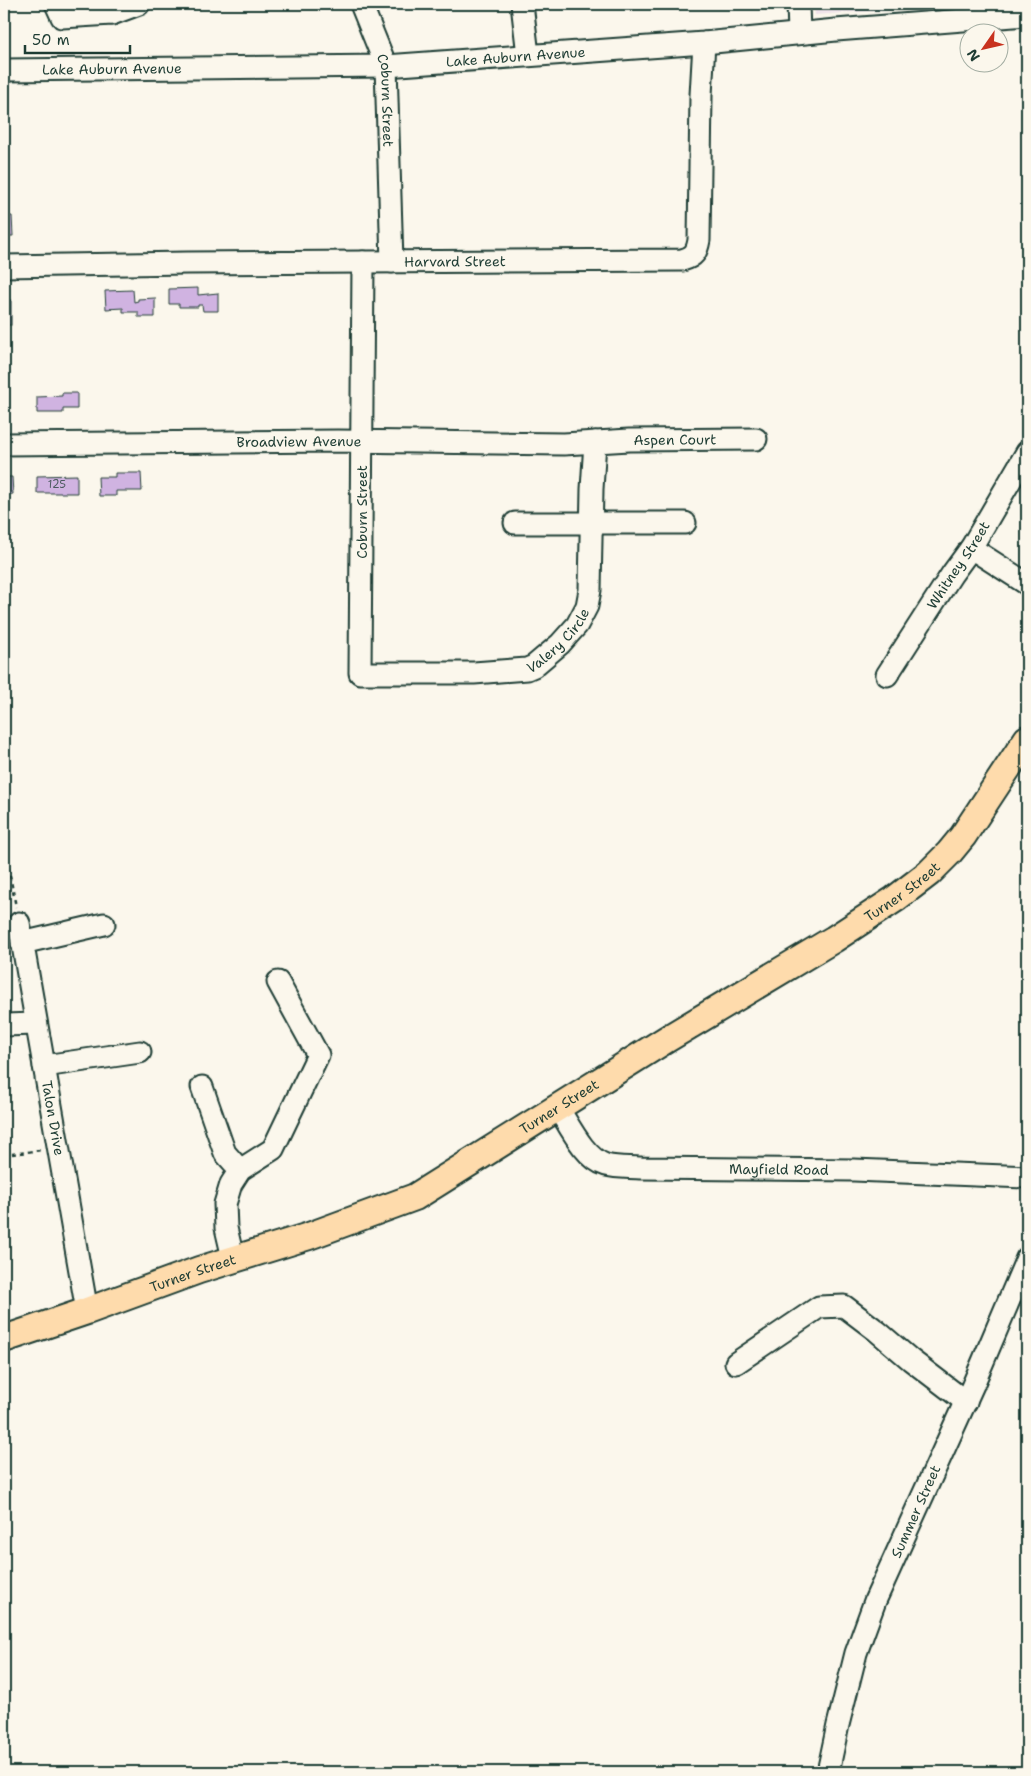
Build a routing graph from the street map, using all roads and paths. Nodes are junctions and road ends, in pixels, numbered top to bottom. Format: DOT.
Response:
graph roads {
  1 [pos="56,4"];
  2 [pos="139,4"];
  3 [pos="361,4"];
  4 [pos="522,4"];
  5 [pos="798,4"];
  6 [pos="110,9"];
  7 [pos="1027,15"];
  8 [pos="800,33"];
  9 [pos="704,44"];
  10 [pos="528,55"];
  11 [pos="386,66"];
  12 [pos="4,70"];
  13 [pos="363,262"];
  14 [pos="392,262"];
  15 [pos="4,266"];
  16 [pos="756,439"];
  17 [pos="362,441"];
  18 [pos="595,442"];
  19 [pos="4,444"];
  20 [pos="1027,452"];
  21 [pos="515,522"];
  22 [pos="592,522"];
  23 [pos="685,523"];
  24 [pos="971,548"];
  25 [pos="1027,584"];
  26 [pos="360,673"];
  27 [pos="888,675"];
  28 [pos="1027,739"];
  29 [pos="4,844"];
  30 [pos="104,924"];
  31 [pos="21,933"];
  32 [pos="278,982"];
  33 [pos="36,1024"];
  34 [pos="4,1025"];
  35 [pos="140,1052"];
  36 [pos="44,1066"];
  37 [pos="202,1087"];
  38 [pos="558,1108"];
  39 [pos="59,1148"];
  40 [pos="4,1155"];
  41 [pos="240,1170"];
  42 [pos="1027,1177"];
  43 [pos="234,1258"];
  44 [pos="1027,1258"];
  45 [pos="87,1311"];
  46 [pos="4,1339"];
  47 [pos="736,1364"];
  48 [pos="966,1402"];
  49 [pos="828,1772"];
  1 -- 6 [label="street"];
  2 -- 6 [label="street"];
  3 -- 11 [label="street, Coburn Street"];
  4 -- 10 [label="street"];
  5 -- 8 [label="street"];
  7 -- 8 [label="street, Lake Auburn Avenue"];
  8 -- 9 [label="street, Lake Auburn Avenue"];
  9 -- 10 [label="street, Lake Auburn Avenue"];
  9 -- 14 [label="street, Harvard Street"];
  10 -- 11 [label="street, Lake Auburn Avenue"];
  11 -- 12 [label="street, Lake Auburn Avenue"];
  11 -- 14 [label="street, Coburn Street"];
  13 -- 14 [label="street, Harvard Street"];
  13 -- 15 [label="street, Harvard Street"];
  13 -- 17 [label="street, Coburn Street"];
  16 -- 18 [label="street, Aspen Court"];
  17 -- 18 [label="street, Broadview Avenue"];
  17 -- 19 [label="street, Broadview Avenue"];
  17 -- 26 [label="street, Coburn Street"];
  18 -- 22 [label="street, Valery Circle"];
  20 -- 24 [label="street, Whitney Street"];
  21 -- 22 [label="street"];
  22 -- 23 [label="street"];
  22 -- 26 [label="street, Valery Circle"];
  24 -- 25 [label="street"];
  24 -- 27 [label="street, Whitney Street"];
  28 -- 38 [label="main road, Turner Street"];
  29 -- 31 [label="path"];
  30 -- 31 [label="street"];
  31 -- 33 [label="street, Talon Drive"];
  32 -- 41 [label="street"];
  33 -- 34 [label="street"];
  33 -- 36 [label="street, Talon Drive"];
  35 -- 36 [label="street"];
  36 -- 39 [label="street, Talon Drive"];
  37 -- 41 [label="street"];
  38 -- 42 [label="street, Mayfield Road"];
  38 -- 43 [label="main road, Turner Street"];
  39 -- 40 [label="path"];
  39 -- 45 [label="street, Talon Drive"];
  41 -- 43 [label="street"];
  43 -- 45 [label="main road, Turner Street"];
  44 -- 48 [label="street, Summer Street"];
  45 -- 46 [label="main road, Turner Street"];
  47 -- 48 [label="street"];
  48 -- 49 [label="street, Summer Street"];
}
